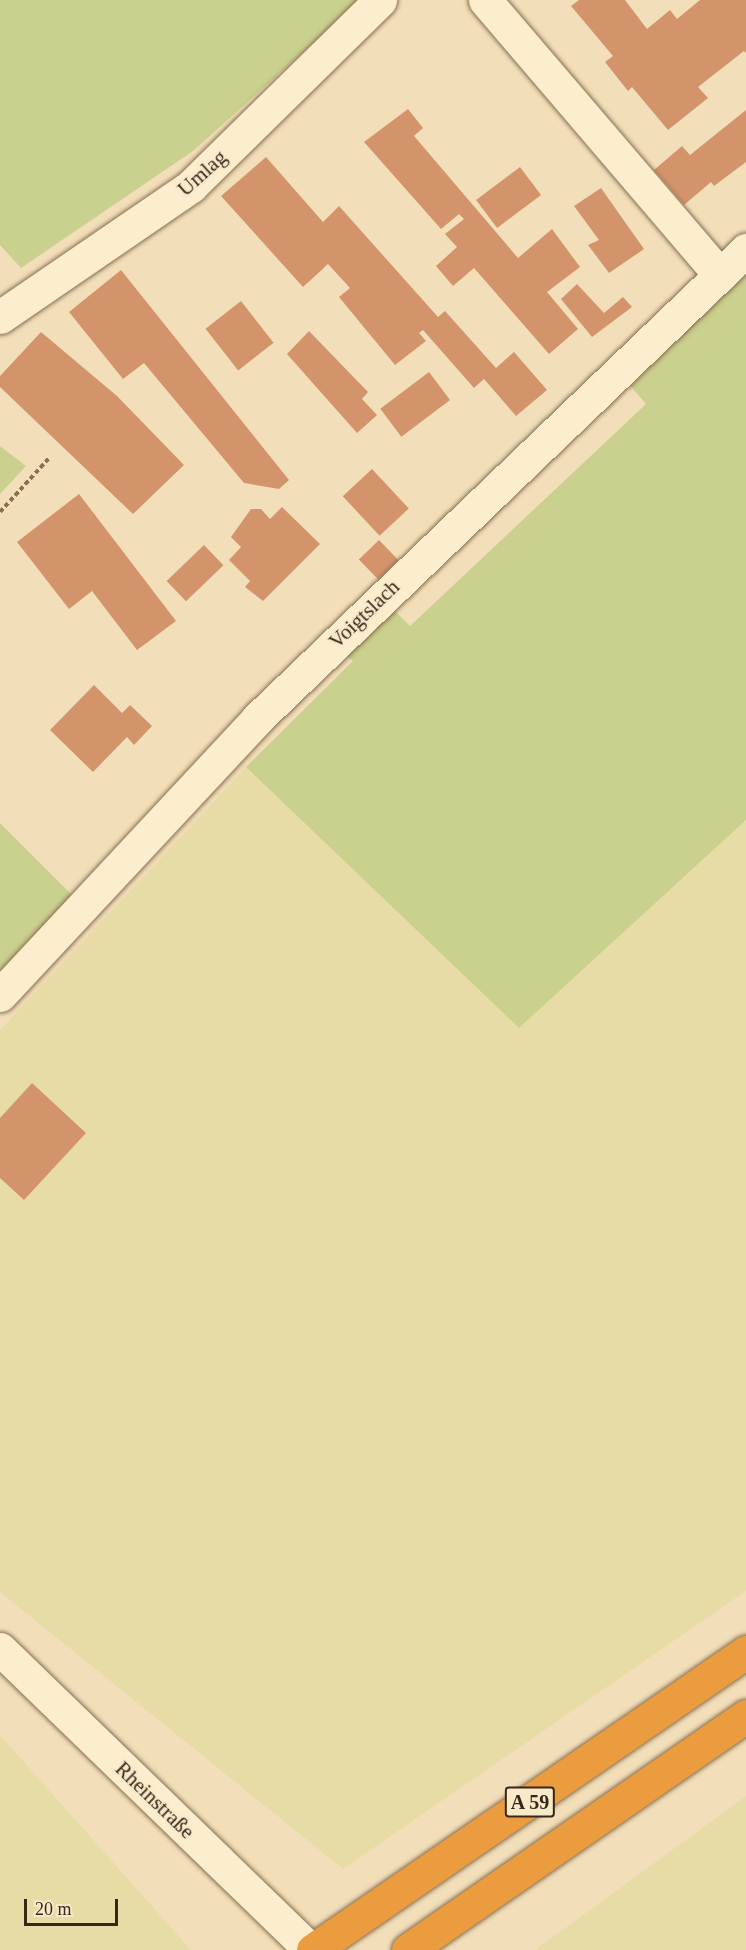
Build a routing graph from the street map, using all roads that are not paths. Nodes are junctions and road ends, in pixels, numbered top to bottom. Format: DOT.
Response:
graph roads {
  1 [pos="380,0"];
  2 [pos="484,0"];
  3 [pos="746,250"];
  4 [pos="720,275"];
  5 [pos="0,317"];
  6 [pos="0,995"];
  7 [pos="0,1649"];
  8 [pos="746,1652"];
  9 [pos="746,1716"];
  10 [pos="312,1950"];
  11 [pos="408,1950"];
  1 -- 5 [label="street, Umlag"];
  2 -- 4 [label="street"];
  3 -- 4 [label="street, Voigtslach"];
  4 -- 6 [label="street, Voigtslach"];
  7 -- 10 [label="street, Rheinstraße"];
  8 -- 10 [label="highway, A 59"];
  9 -- 11 [label="highway, A 59"];
}
